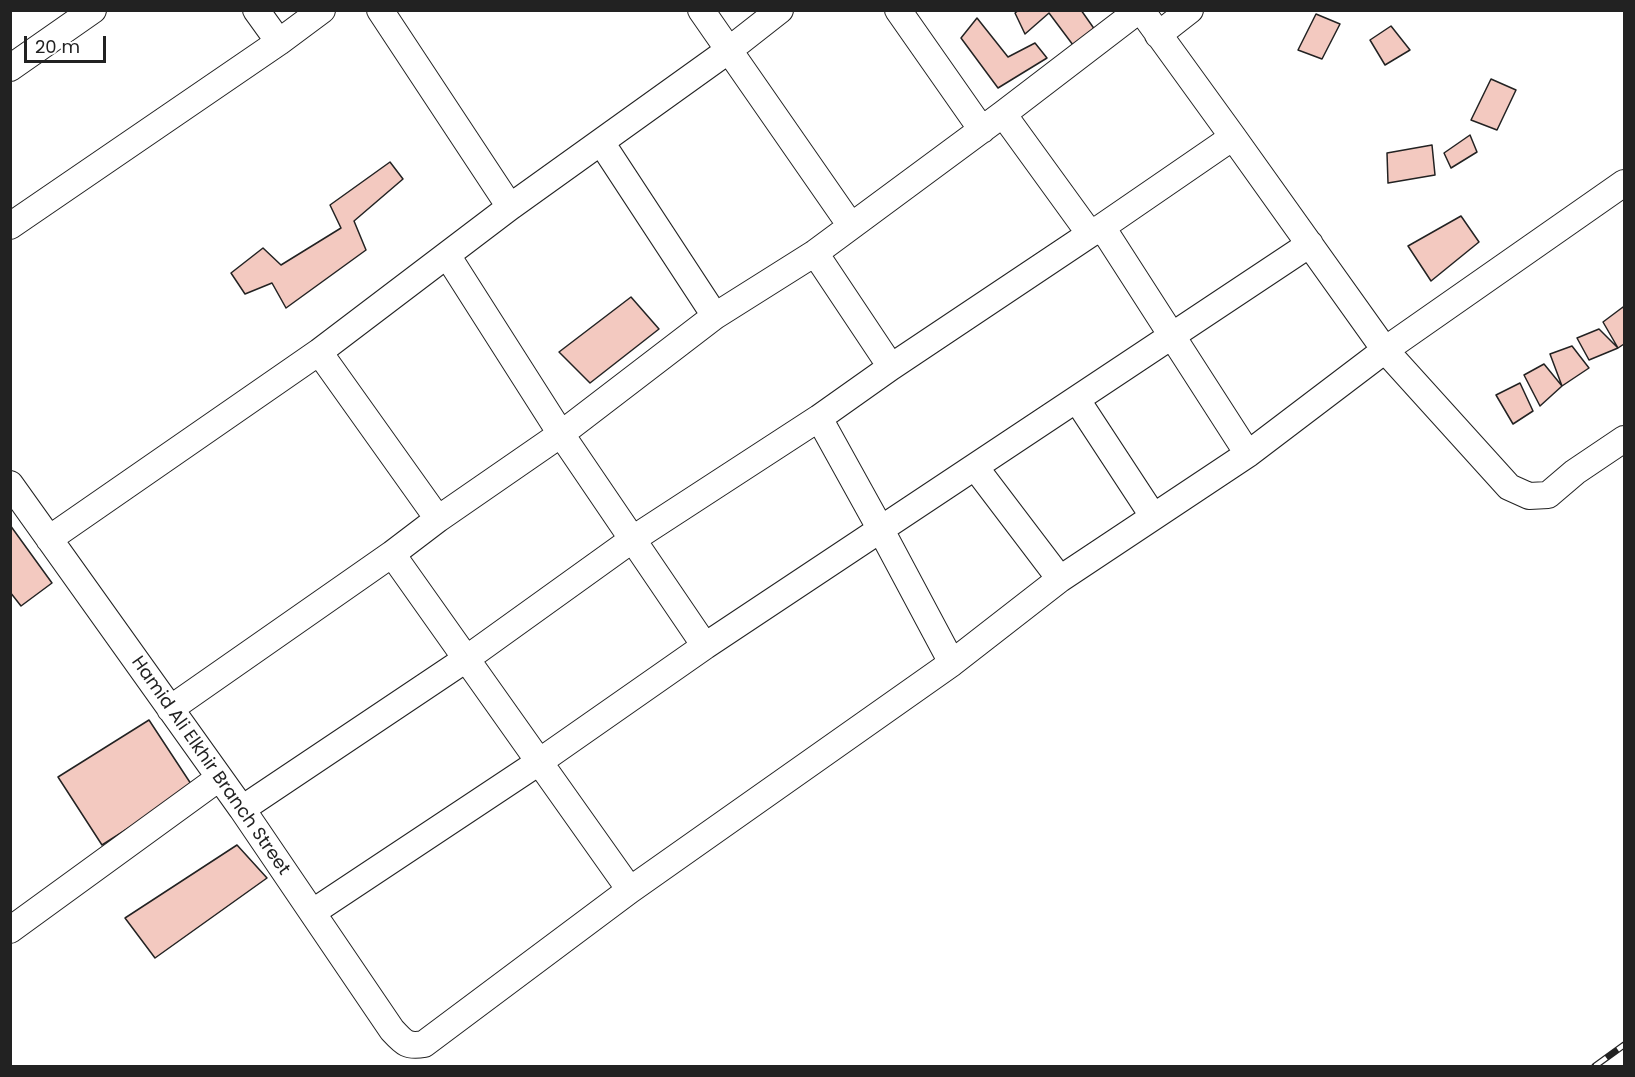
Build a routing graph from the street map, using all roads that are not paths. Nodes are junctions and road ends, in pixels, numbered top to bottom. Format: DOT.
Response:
graph roads {
  1 [pos="93,10"];
  2 [pos="256,10"];
  3 [pos="322,10"];
  4 [pos="380,10"];
  5 [pos="701,10"];
  6 [pos="780,10"];
  7 [pos="898,10"];
  8 [pos="1140,10"];
  9 [pos="1190,10"];
  10 [pos="1158,35"];
  11 [pos="279,42"];
  12 [pos="729,50"];
  13 [pos="10,68"];
  14 [pos="1003,114"];
  15 [pos="982,130"];
  16 [pos="1233,137"];
  17 [pos="601,142"];
  18 [pos="1624,183"];
  19 [pos="510,207"];
  20 [pos="10,226"];
  21 [pos="851,226"];
  22 [pos="1096,231"];
  23 [pos="1310,244"];
  24 [pos="815,253"];
  25 [pos="447,255"];
  26 [pos="715,316"];
  27 [pos="1172,337"];
  28 [pos="1385,350"];
  29 [pos="319,352"];
  30 [pos="891,367"];
  31 [pos="1077,400"];
  32 [pos="819,418"];
  33 [pos="561,434"];
  34 [pos="1624,439"];
  35 [pos="1248,454"];
  36 [pos="975,467"];
  37 [pos="10,484"];
  38 [pos="1153,516"];
  39 [pos="438,519"];
  40 [pos="881,530"];
  41 [pos="49,539"];
  42 [pos="633,539"];
  43 [pos="392,554"];
  44 [pos="1060,579"];
  45 [pos="705,646"];
  46 [pos="466,659"];
  47 [pos="952,663"];
  48 [pos="170,709"];
  49 [pos="539,762"];
  50 [pos="219,778"];
  51 [pos="242,809"];
  52 [pos="630,890"];
  53 [pos="313,912"];
  54 [pos="10,930"];
  1 -- 13 [label="street"];
  2 -- 11 [label="street"];
  3 -- 11 [label="street"];
  4 -- 19 [label="street"];
  5 -- 12 [label="street"];
  6 -- 12 [label="street"];
  7 -- 15 [label="street"];
  8 -- 10 [label="street"];
  8 -- 14 [label="street"];
  9 -- 10 [label="street"];
  10 -- 16 [label="street"];
  11 -- 20 [label="street"];
  12 -- 17 [label="street"];
  12 -- 21 [label="street"];
  14 -- 15 [label="street"];
  14 -- 22 [label="street"];
  15 -- 21 [label="street"];
  16 -- 22 [label="street"];
  16 -- 23 [label="street"];
  17 -- 19 [label="street"];
  17 -- 26 [label="street"];
  18 -- 28 [label="street"];
  19 -- 25 [label="street"];
  21 -- 24 [label="street"];
  22 -- 27 [label="street"];
  22 -- 30 [label="street"];
  23 -- 27 [label="street"];
  23 -- 28 [label="street"];
  24 -- 26 [label="street"];
  24 -- 30 [label="street"];
  25 -- 29 [label="street"];
  25 -- 33 [label="street"];
  26 -- 33 [label="street"];
  27 -- 31 [label="street"];
  27 -- 35 [label="street"];
  28 -- 34 [label="street"];
  28 -- 35 [label="street"];
  29 -- 39 [label="street"];
  29 -- 41 [label="street"];
  30 -- 32 [label="street"];
  31 -- 36 [label="street"];
  31 -- 38 [label="street"];
  32 -- 40 [label="street"];
  32 -- 42 [label="street"];
  33 -- 39 [label="street"];
  33 -- 42 [label="street"];
  35 -- 38 [label="street"];
  36 -- 40 [label="street"];
  36 -- 44 [label="street"];
  37 -- 41 [label="street, Hamid Ali Elkhir Branch Street"];
  38 -- 44 [label="street"];
  39 -- 43 [label="street"];
  40 -- 45 [label="street"];
  40 -- 47 [label="street"];
  41 -- 48 [label="street, Hamid Ali Elkhir Branch Street"];
  42 -- 45 [label="street"];
  42 -- 46 [label="street"];
  43 -- 46 [label="street"];
  43 -- 48 [label="street"];
  44 -- 47 [label="street"];
  45 -- 49 [label="street"];
  46 -- 49 [label="street"];
  46 -- 51 [label="street"];
  47 -- 52 [label="street"];
  48 -- 50 [label="street, Hamid Ali Elkhir Branch Street"];
  49 -- 52 [label="street"];
  49 -- 53 [label="street"];
  50 -- 51 [label="street, Hamid Ali Elkhir Branch Street"];
  50 -- 54 [label="street"];
  51 -- 53 [label="street, Hamid Ali Elkhir Branch Street"];
  52 -- 53 [label="street, Hamid Ali Elkhir Branch Street"];
}
